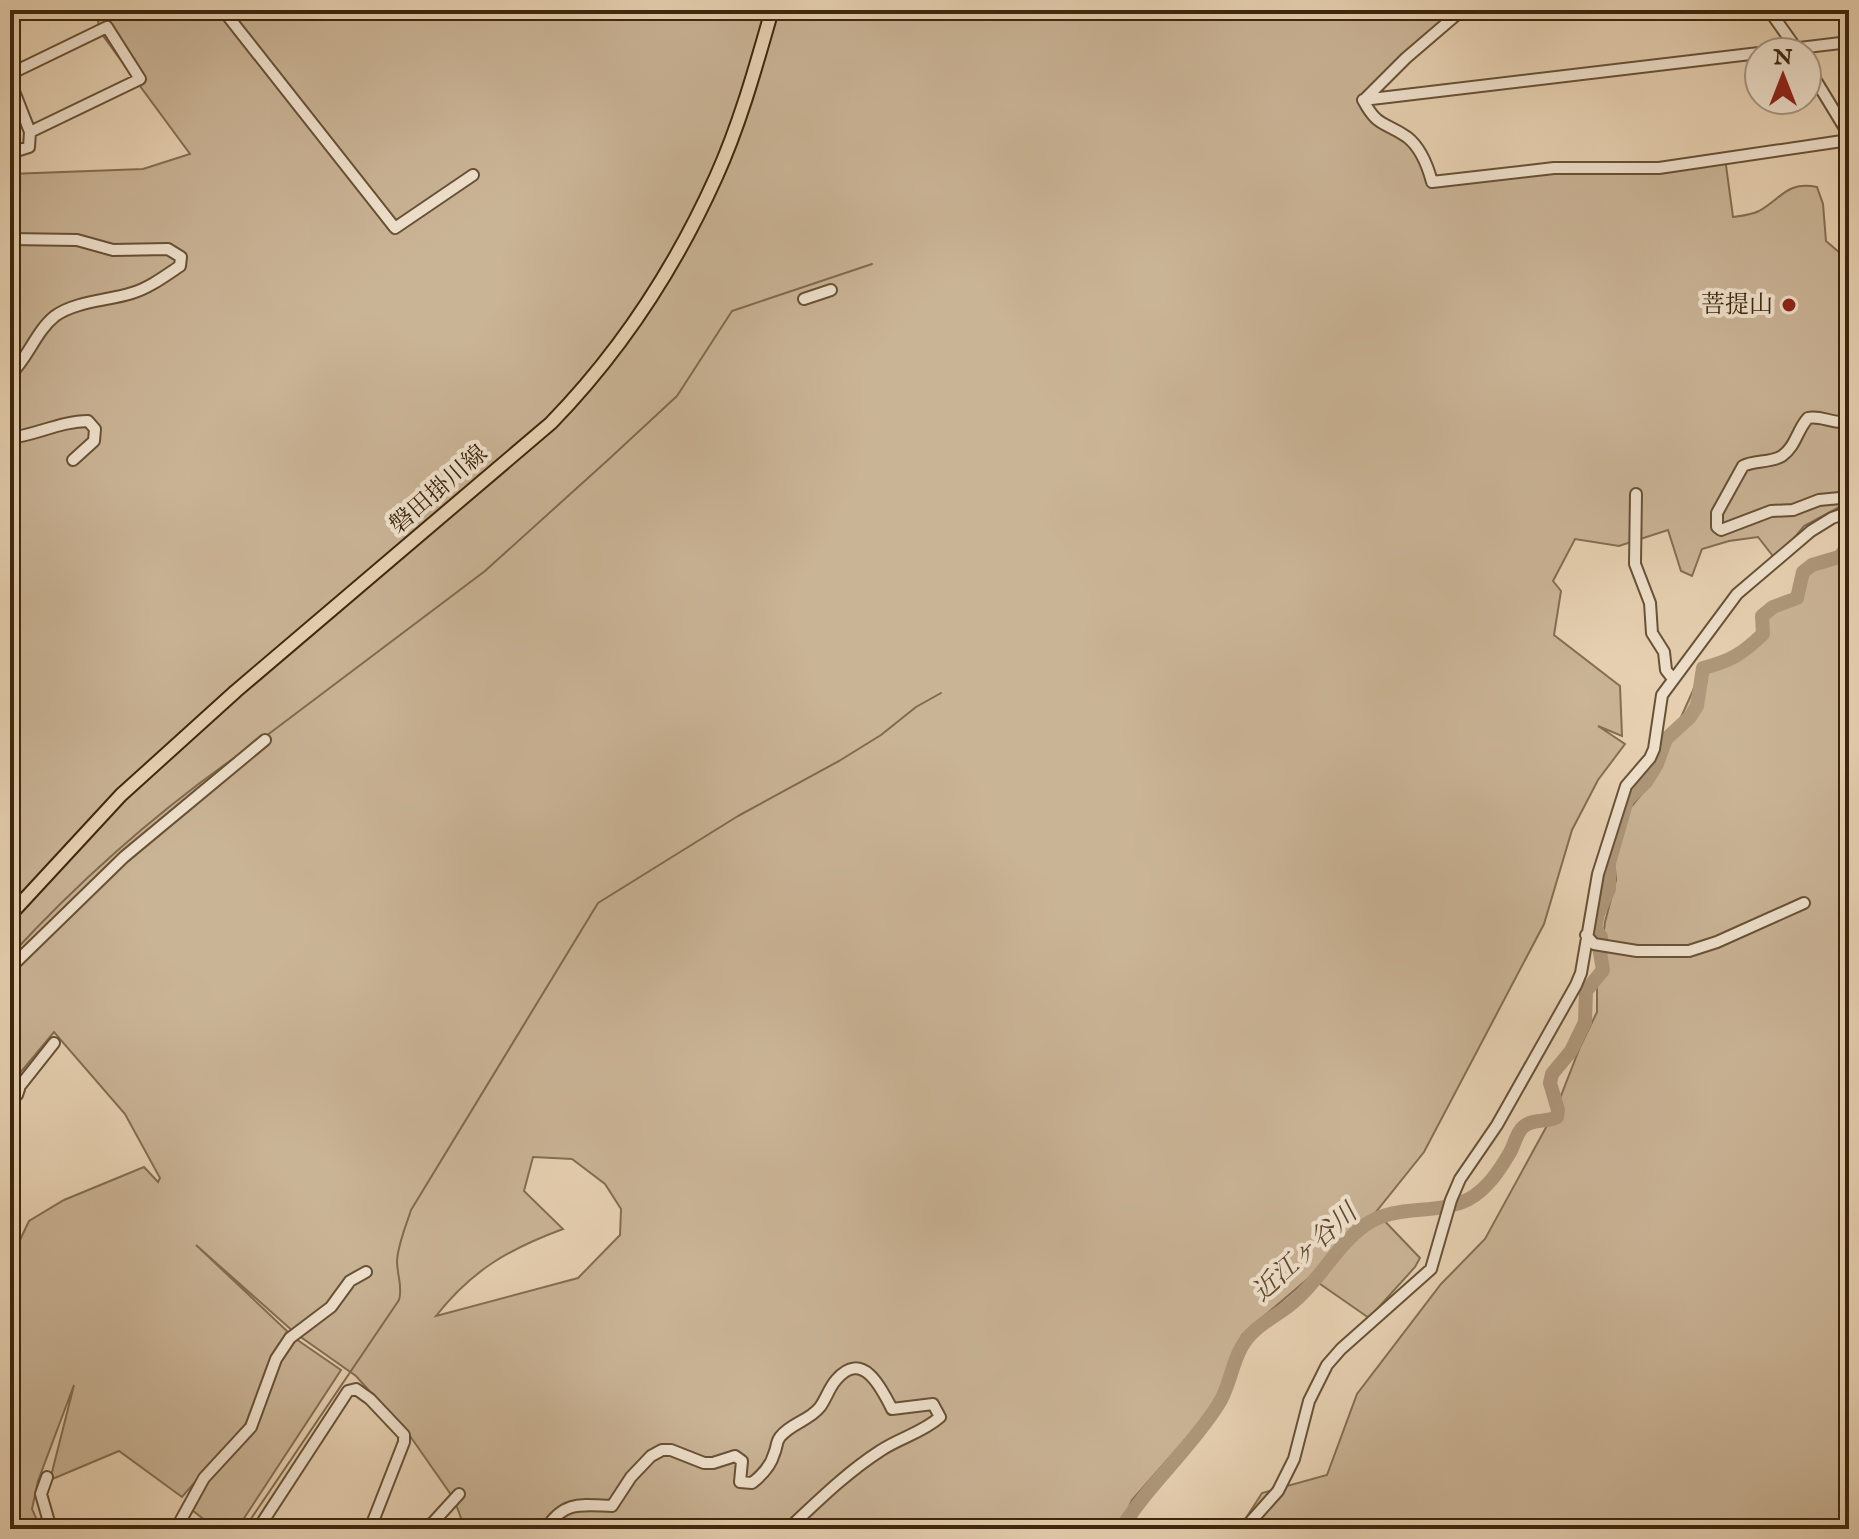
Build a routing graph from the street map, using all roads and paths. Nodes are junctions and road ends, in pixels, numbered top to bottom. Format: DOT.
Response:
graph roads {
  1 [pos="223,10"];
  2 [pos="772,10"];
  3 [pos="1462,10"];
  4 [pos="1769,10"];
  5 [pos="1788,36"];
  6 [pos="1849,42"];
  7 [pos="1823,46"];
  8 [pos="1743,54"];
  9 [pos="10,74"];
  10 [pos="10,81"];
  11 [pos="1823,93"];
  12 [pos="1363,100"];
  13 [pos="30,132"];
  14 [pos="1849,137"];
  15 [pos="10,153"];
  16 [pos="473,175"];
  17 [pos="10,239"];
  18 [pos="831,290"];
  19 [pos="804,299"];
  20 [pos="10,375"];
  21 [pos="1849,420"];
  22 [pos="10,438"];
  23 [pos="73,460"];
  24 [pos="1636,494"];
  25 [pos="1849,501"];
  26 [pos="1849,512"];
  27 [pos="1673,679"];
  28 [pos="265,740"];
  29 [pos="1804,903"];
  30 [pos="10,915"];
  31 [pos="1586,935"];
  32 [pos="10,968"];
  33 [pos="54,1043"];
  34 [pos="10,1099"];
  35 [pos="366,1272"];
  36 [pos="47,1477"];
  37 [pos="459,1494"];
  38 [pos="51,1529"];
  39 [pos="176,1529"];
  40 [pos="258,1529"];
  41 [pos="370,1529"];
  42 [pos="427,1529"];
  43 [pos="546,1529"];
  44 [pos="788,1529"];
  45 [pos="1244,1529"];
  1 -- 16 [label="street"];
  2 -- 30 [label="main road, 磐田掛川線"];
  3 -- 12 [label="street"];
  4 -- 5 [label="street"];
  6 -- 7 [label="street"];
  8 -- 12 [label="street"];
  9 -- 13 [label="street"];
  10 -- 13 [label="street"];
  11 -- 14 [label="street"];
  12 -- 14 [label="street"];
  13 -- 15 [label="street"];
  17 -- 20 [label="street"];
  18 -- 19 [label="street"];
  21 -- 25 [label="street"];
  22 -- 23 [label="street"];
  24 -- 27 [label="street"];
  26 -- 27 [label="street"];
  27 -- 31 [label="street"];
  28 -- 32 [label="street"];
  29 -- 31 [label="street"];
  31 -- 45 [label="street"];
  33 -- 34 [label="street"];
  35 -- 39 [label="street"];
  36 -- 38 [label="street"];
  37 -- 42 [label="street"];
  40 -- 41 [label="street"];
  43 -- 44 [label="street"];
}
